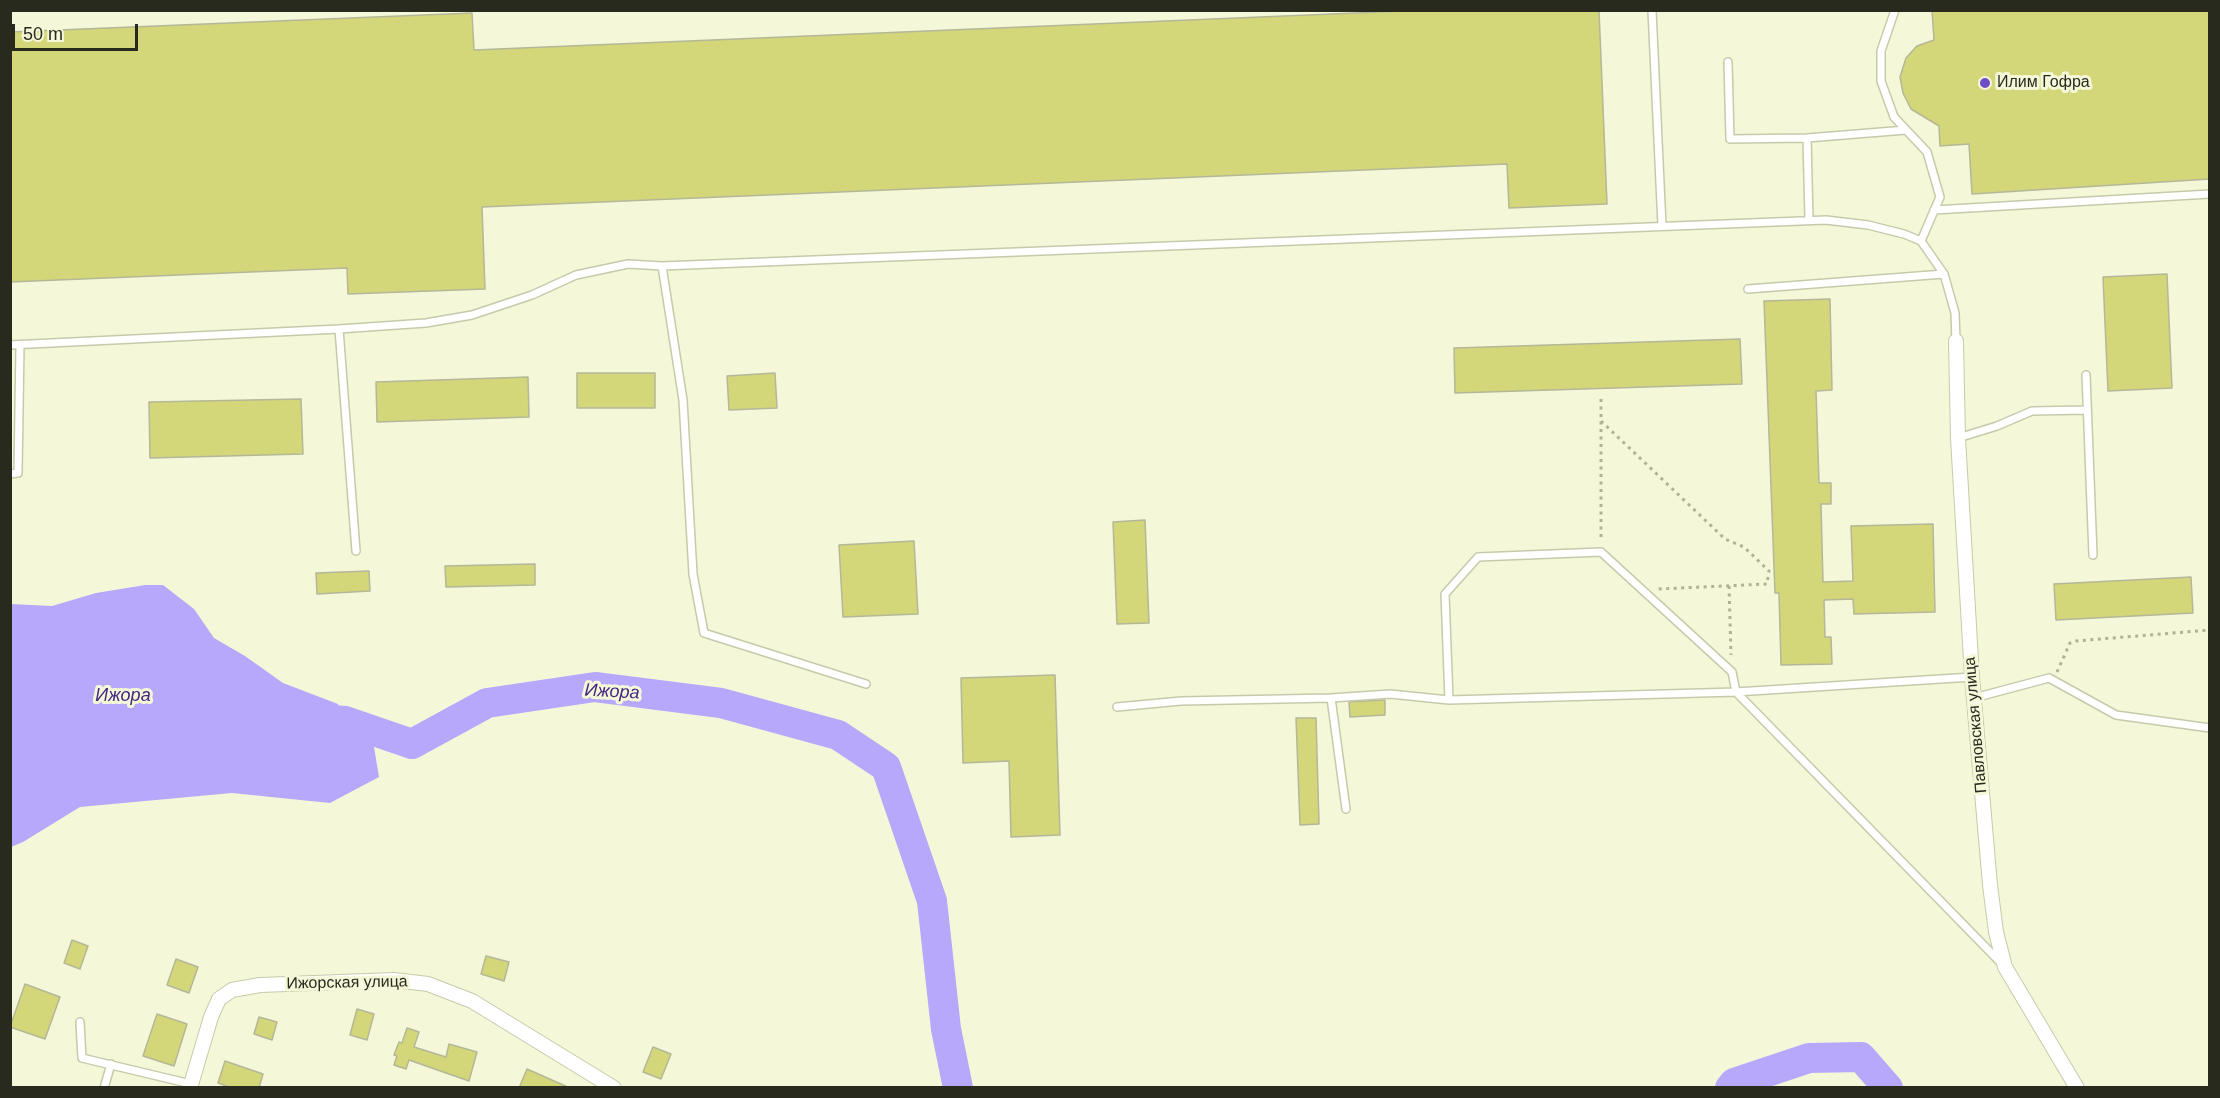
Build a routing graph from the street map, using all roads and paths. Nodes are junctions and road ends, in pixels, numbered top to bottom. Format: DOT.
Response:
graph roads {
  1 [pos="1652,10"];
  2 [pos="1895,10"];
  3 [pos="1728,62"];
  4 [pos="1906,130"];
  5 [pos="1807,138"];
  6 [pos="2210,194"];
  7 [pos="1934,210"];
  8 [pos="1809,220"];
  9 [pos="1662,226"];
  10 [pos="1921,241"];
  11 [pos="662,266"];
  12 [pos="1944,274"];
  13 [pos="1748,289"];
  14 [pos="339,329"];
  15 [pos="1956,341"];
  16 [pos="10,345"];
  17 [pos="20,345"];
  18 [pos="2086,375"];
  19 [pos="1601,399"];
  20 [pos="2087,410"];
  21 [pos="1601,421"];
  22 [pos="1958,438"];
  23 [pos="10,474"];
  24 [pos="356,551"];
  25 [pos="1601,552"];
  26 [pos="2093,555"];
  27 [pos="1729,586"];
  28 [pos="1643,590"];
  29 [pos="2210,630"];
  30 [pos="1732,672"];
  31 [pos="1972,677"];
  32 [pos="2049,678"];
  33 [pos="866,684"];
  34 [pos="1736,692"];
  35 [pos="1331,698"];
  36 [pos="1974,698"];
  37 [pos="1449,700"];
  38 [pos="1117,707"];
  39 [pos="2210,728"];
  40 [pos="1346,809"];
  41 [pos="2005,967"];
  42 [pos="80,1022"];
  43 [pos="111,1064"];
  44 [pos="191,1086"];
  45 [pos="104,1088"];
  46 [pos="614,1088"];
  47 [pos="2077,1088"];
  1 -- 9 [label="lane"];
  2 -- 4 [label="lane"];
  3 -- 5 [label="lane"];
  4 -- 5 [label="lane"];
  4 -- 7 [label="lane"];
  5 -- 8 [label="lane"];
  6 -- 7 [label="lane"];
  7 -- 10 [label="lane"];
  8 -- 9 [label="lane"];
  8 -- 10 [label="lane"];
  9 -- 11 [label="lane"];
  10 -- 12 [label="lane"];
  11 -- 14 [label="lane"];
  11 -- 33 [label="lane"];
  12 -- 13 [label="lane"];
  12 -- 15 [label="lane"];
  14 -- 17 [label="lane"];
  14 -- 24 [label="lane"];
  15 -- 22 [label="street, Павловская улица"];
  16 -- 17 [label="lane"];
  17 -- 23 [label="lane"];
  18 -- 20 [label="lane"];
  19 -- 21 [label="path"];
  20 -- 22 [label="lane"];
  20 -- 26 [label="lane"];
  21 -- 25 [label="path"];
  21 -- 27 [label="path"];
  22 -- 31 [label="street, Павловская улица"];
  25 -- 28 [label="lane"];
  25 -- 37 [label="lane"];
  27 -- 28 [label="path"];
  27 -- 30 [label="path"];
  28 -- 30 [label="lane"];
  29 -- 32 [label="path"];
  30 -- 34 [label="lane"];
  31 -- 34 [label="lane"];
  31 -- 36 [label="street, Павловская улица"];
  32 -- 36 [label="lane"];
  32 -- 39 [label="lane"];
  34 -- 37 [label="lane"];
  34 -- 41 [label="lane"];
  35 -- 37 [label="lane"];
  35 -- 38 [label="lane"];
  35 -- 40 [label="lane"];
  36 -- 41 [label="street, Павловская улица"];
  41 -- 47 [label="street, Павловская улица"];
  42 -- 43 [label="lane"];
  43 -- 44 [label="lane"];
  43 -- 45 [label="lane"];
  44 -- 46 [label="street, Ижорская улица"];
}
